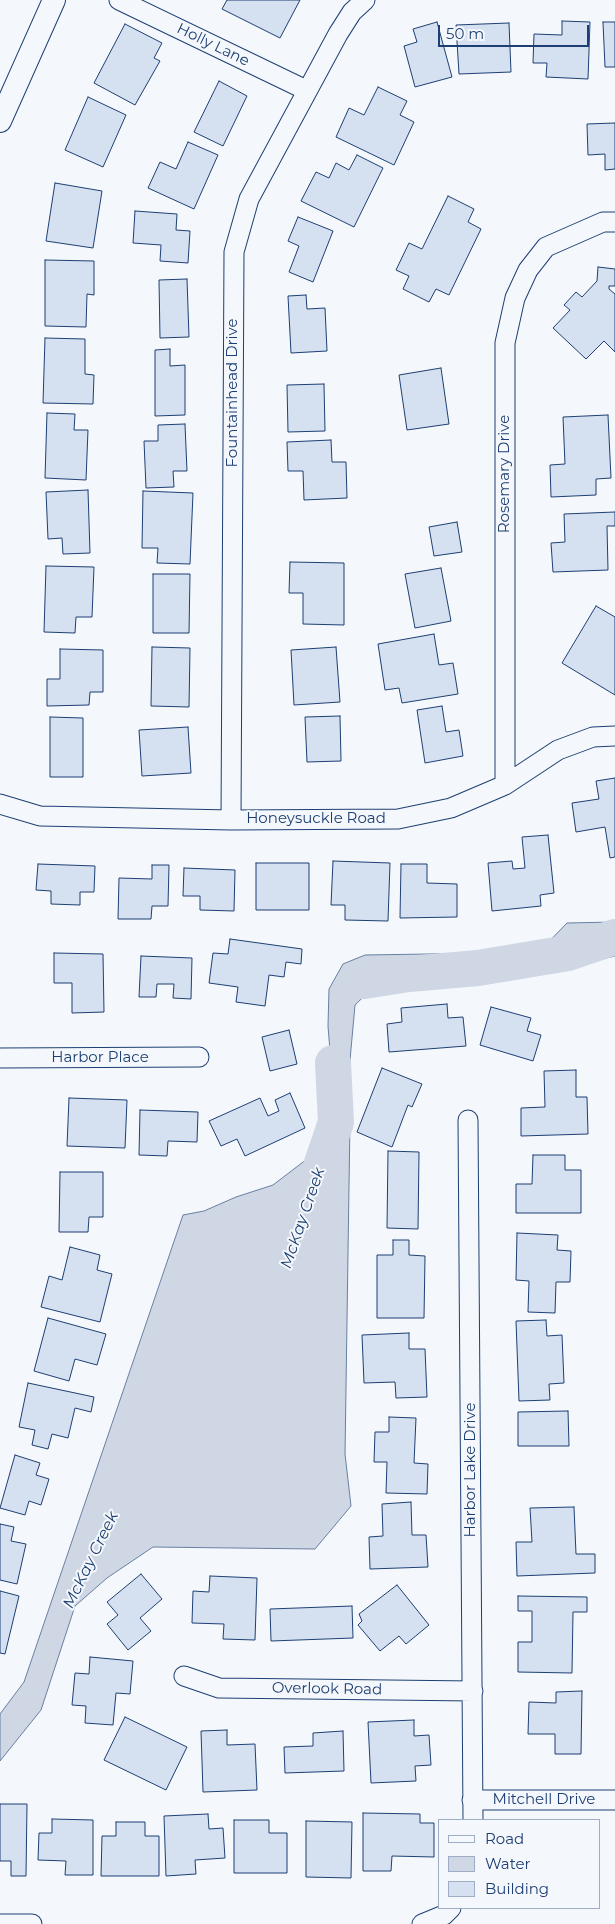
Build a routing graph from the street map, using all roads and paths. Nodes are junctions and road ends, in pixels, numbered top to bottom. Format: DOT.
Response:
graph roads {
  1 [pos="54,0"];
  2 [pos="119,0"];
  3 [pos="365,0"];
  4 [pos="306,90"];
  5 [pos="0,121"];
  6 [pos="615,222"];
  7 [pos="615,736"];
  8 [pos="505,785"];
  9 [pos="0,804"];
  10 [pos="231,820"];
  11 [pos="199,1057"];
  12 [pos="0,1058"];
  13 [pos="468,1120"];
  14 [pos="184,1676"];
  15 [pos="473,1691"];
  16 [pos="472,1800"];
  17 [pos="615,1800"];
  18 [pos="473,1819"];
  19 [pos="450,1909"];
  20 [pos="0,1924"];
  21 [pos="32,1924"];
  22 [pos="422,1924"];
  1 -- 5 [label="street"];
  2 -- 4 [label="street, Holly Lane"];
  3 -- 4 [label="street, Fountainhead Drive"];
  4 -- 10 [label="street, Fountainhead Drive"];
  6 -- 8 [label="street, Rosemary Drive"];
  7 -- 8 [label="street, Honeysuckle Road"];
  8 -- 10 [label="street, Honeysuckle Road"];
  9 -- 10 [label="street, Honeysuckle Road"];
  11 -- 12 [label="street, Harbor Place"];
  13 -- 15 [label="street, Harbor Lake Drive"];
  14 -- 15 [label="street, Overlook Road"];
  15 -- 16 [label="street, Harbor Lake Drive"];
  16 -- 17 [label="street, Mitchell Drive"];
  16 -- 18 [label="street, Harbor Lake Drive"];
  19 -- 22 [label="street"];
  20 -- 21 [label="street"];
}
